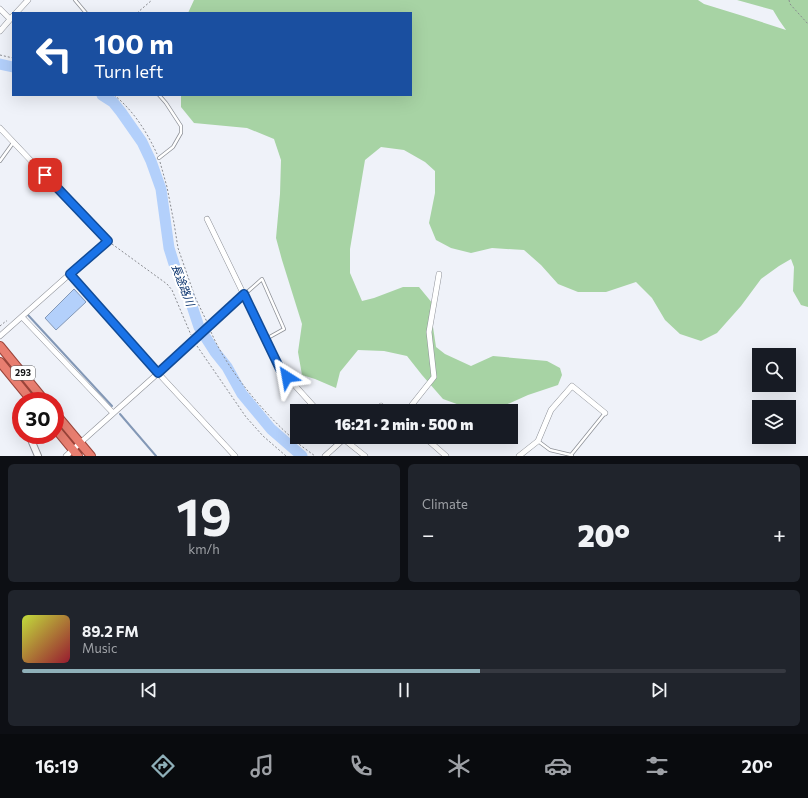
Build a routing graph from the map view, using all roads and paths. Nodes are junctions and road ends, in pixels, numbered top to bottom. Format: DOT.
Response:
graph roads {
  1 [pos="28,0"];
  2 [pos="75,0"];
  3 [pos="152,0"];
  4 [pos="789,0"];
  5 [pos="0,9"];
  6 [pos="17,12"];
  7 [pos="85,12"];
  8 [pos="138,12"];
  9 [pos="12,18"];
  10 [pos="808,24"];
  11 [pos="0,31"];
  12 [pos="0,55"];
  13 [pos="12,58"];
  14 [pos="115,96"];
  15 [pos="160,96"];
  16 [pos="0,128"];
  17 [pos="14,142"];
  18 [pos="159,158"];
  19 [pos="0,161"];
  20 [pos="207,219"];
  21 [pos="108,241"];
  22 [pos="70,274"];
  23 [pos="440,274"];
  24 [pos="244,294"];
  25 [pos="22,317"];
  26 [pos="209,327"];
  27 [pos="0,336"];
  28 [pos="266,339"];
  29 [pos="195,340"];
  30 [pos="0,346"];
  31 [pos="0,362"];
  32 [pos="158,373"];
  33 [pos="25,392"];
  34 [pos="38,392"];
  35 [pos="312,404"];
  36 [pos="413,404"];
  37 [pos="113,413"];
  38 [pos="605,413"];
  39 [pos="64,424"];
  40 [pos="64,439"];
  41 [pos="538,441"];
  42 [pos="80,443"];
  43 [pos="33,444"];
  44 [pos="337,444"];
  45 [pos="350,444"];
  46 [pos="432,444"];
  47 [pos="75,453"];
  48 [pos="38,456"];
  49 [pos="66,456"];
  50 [pos="91,456"];
  51 [pos="235,456"];
  52 [pos="286,456"];
  53 [pos="315,456"];
  54 [pos="325,456"];
  55 [pos="365,456"];
  56 [pos="446,456"];
  57 [pos="519,456"];
  58 [pos="572,456"];
  1 -- 6 [label="street"];
  2 -- 7 [label="lane"];
  3 -- 8 [label="path"];
  4 -- 10 [label="path"];
  5 -- 9 [label="street"];
  9 -- 11 [label="street"];
  12 -- 13 [label="path"];
  14 -- 18 [label="path"];
  15 -- 18 [label="lane"];
  16 -- 17 [label="street"];
  17 -- 19 [label="lane"];
  17 -- 21 [label="street"];
  18 -- 26 [label="path"];
  20 -- 24 [label="street"];
  21 -- 22 [label="street"];
  21 -- 29 [label="path"];
  22 -- 25 [label="street"];
  22 -- 32 [label="street"];
  23 -- 36 [label="street"];
  24 -- 26 [label="street"];
  24 -- 28 [label="street"];
  24 -- 28 [label="lane"];
  25 -- 27 [label="street"];
  25 -- 37 [label="street"];
  26 -- 29 [label="street"];
  26 -- 53 [label="path"];
  28 -- 35 [label="street"];
  29 -- 32 [label="street"];
  29 -- 52 [label="path"];
  30 -- 34 [label="highway, 293"];
  31 -- 33 [label="highway, 293"];
  32 -- 37 [label="street"];
  32 -- 51 [label="street"];
  37 -- 42 [label="street"];
  38 -- 41 [label="street"];
  38 -- 58 [label="lane"];
  39 -- 42 [label="highway"];
  40 -- 47 [label="highway"];
  41 -- 57 [label="street"];
  41 -- 58 [label="lane"];
  42 -- 47 [label="street"];
  42 -- 50 [label="highway"];
  43 -- 48 [label="street"];
  44 -- 54 [label="street"];
  45 -- 55 [label="street"];
  46 -- 56 [label="street"];
  47 -- 49 [label="street"];
}
